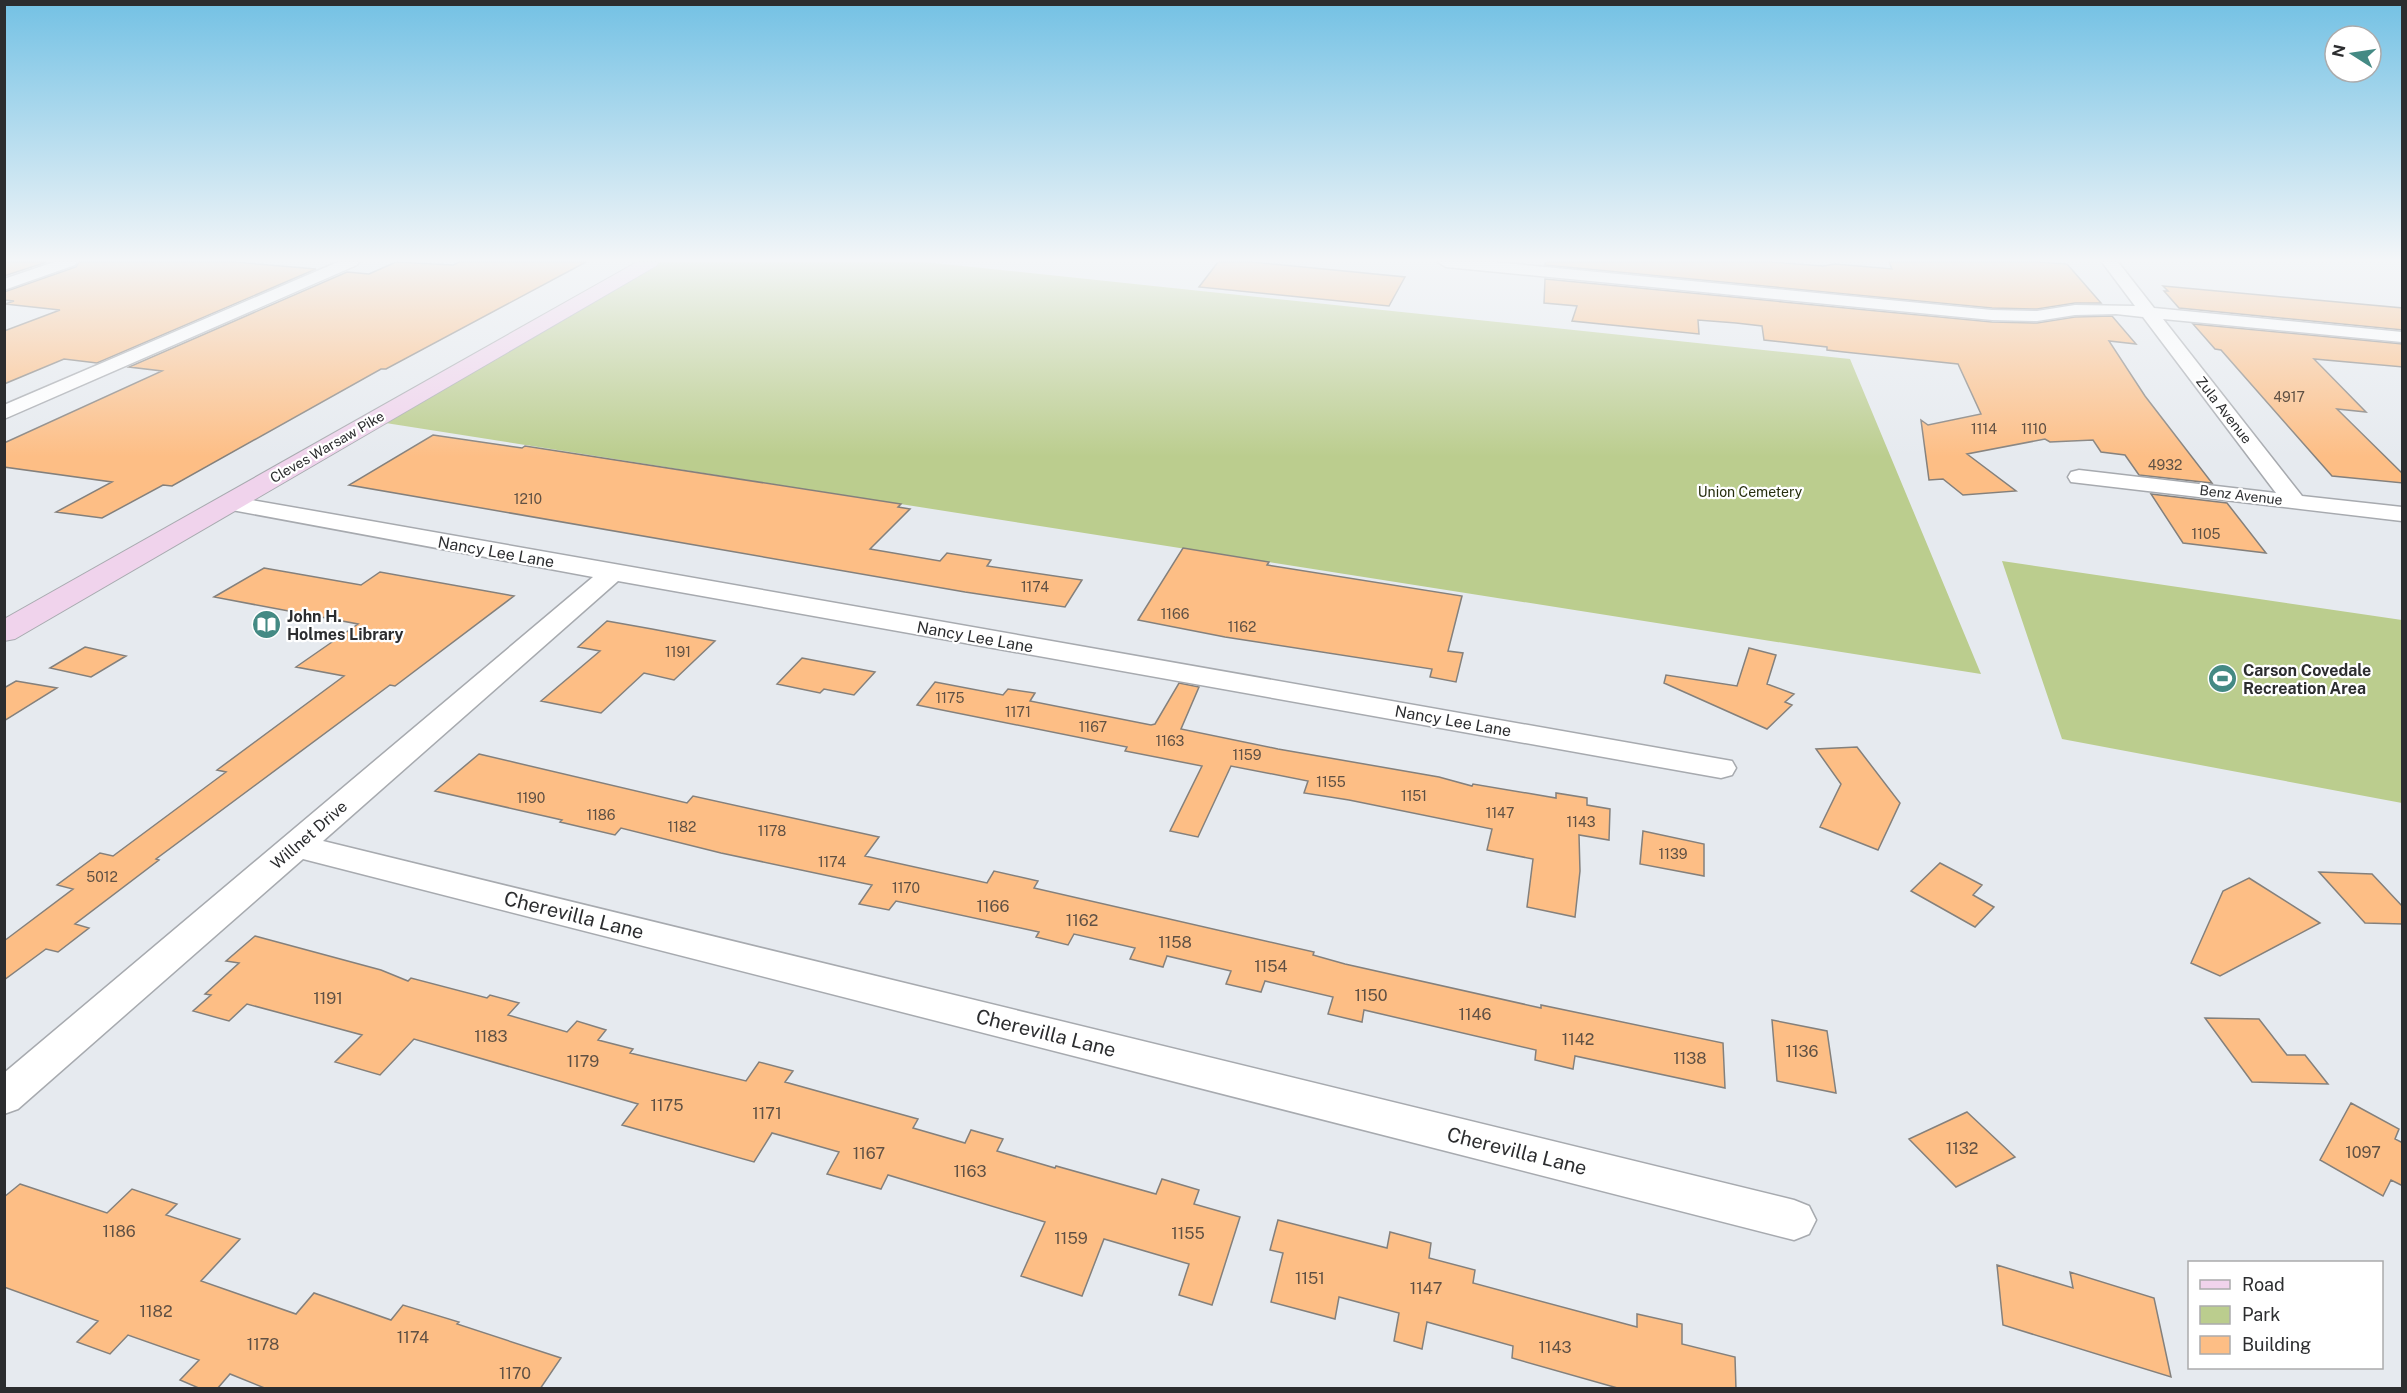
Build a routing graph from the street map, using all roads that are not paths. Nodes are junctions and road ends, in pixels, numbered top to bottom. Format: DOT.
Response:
graph roads {
  1 [pos="202,327"];
  2 [pos="536,327"];
  3 [pos="2160,327"];
  4 [pos="2297,327"];
  5 [pos="2403,337"];
  6 [pos="4,413"];
  7 [pos="2079,477"];
  8 [pos="2294,501"];
  9 [pos="229,503"];
  10 [pos="2403,514"];
  11 [pos="613,573"];
  12 [pos="4,632"];
  13 [pos="1721,768"];
  14 [pos="297,846"];
  15 [pos="4,1097"];
  16 [pos="1794,1220"];
  1 -- 6 [label="street"];
  2 -- 9 [label="street, Cleves Warsaw Pike"];
  3 -- 8 [label="street, Zula Avenue"];
  4 -- 5 [label="street"];
  7 -- 8 [label="street, Benz Avenue"];
  8 -- 10 [label="street, Benz Avenue"];
  9 -- 11 [label="street, Nancy Lee Lane"];
  9 -- 12 [label="street, Cleves Warsaw Pike"];
  11 -- 13 [label="street, Nancy Lee Lane"];
  11 -- 14 [label="street, Willnet Drive"];
  14 -- 15 [label="street, Willnet Drive"];
  14 -- 16 [label="street, Cherevilla Lane"];
}
